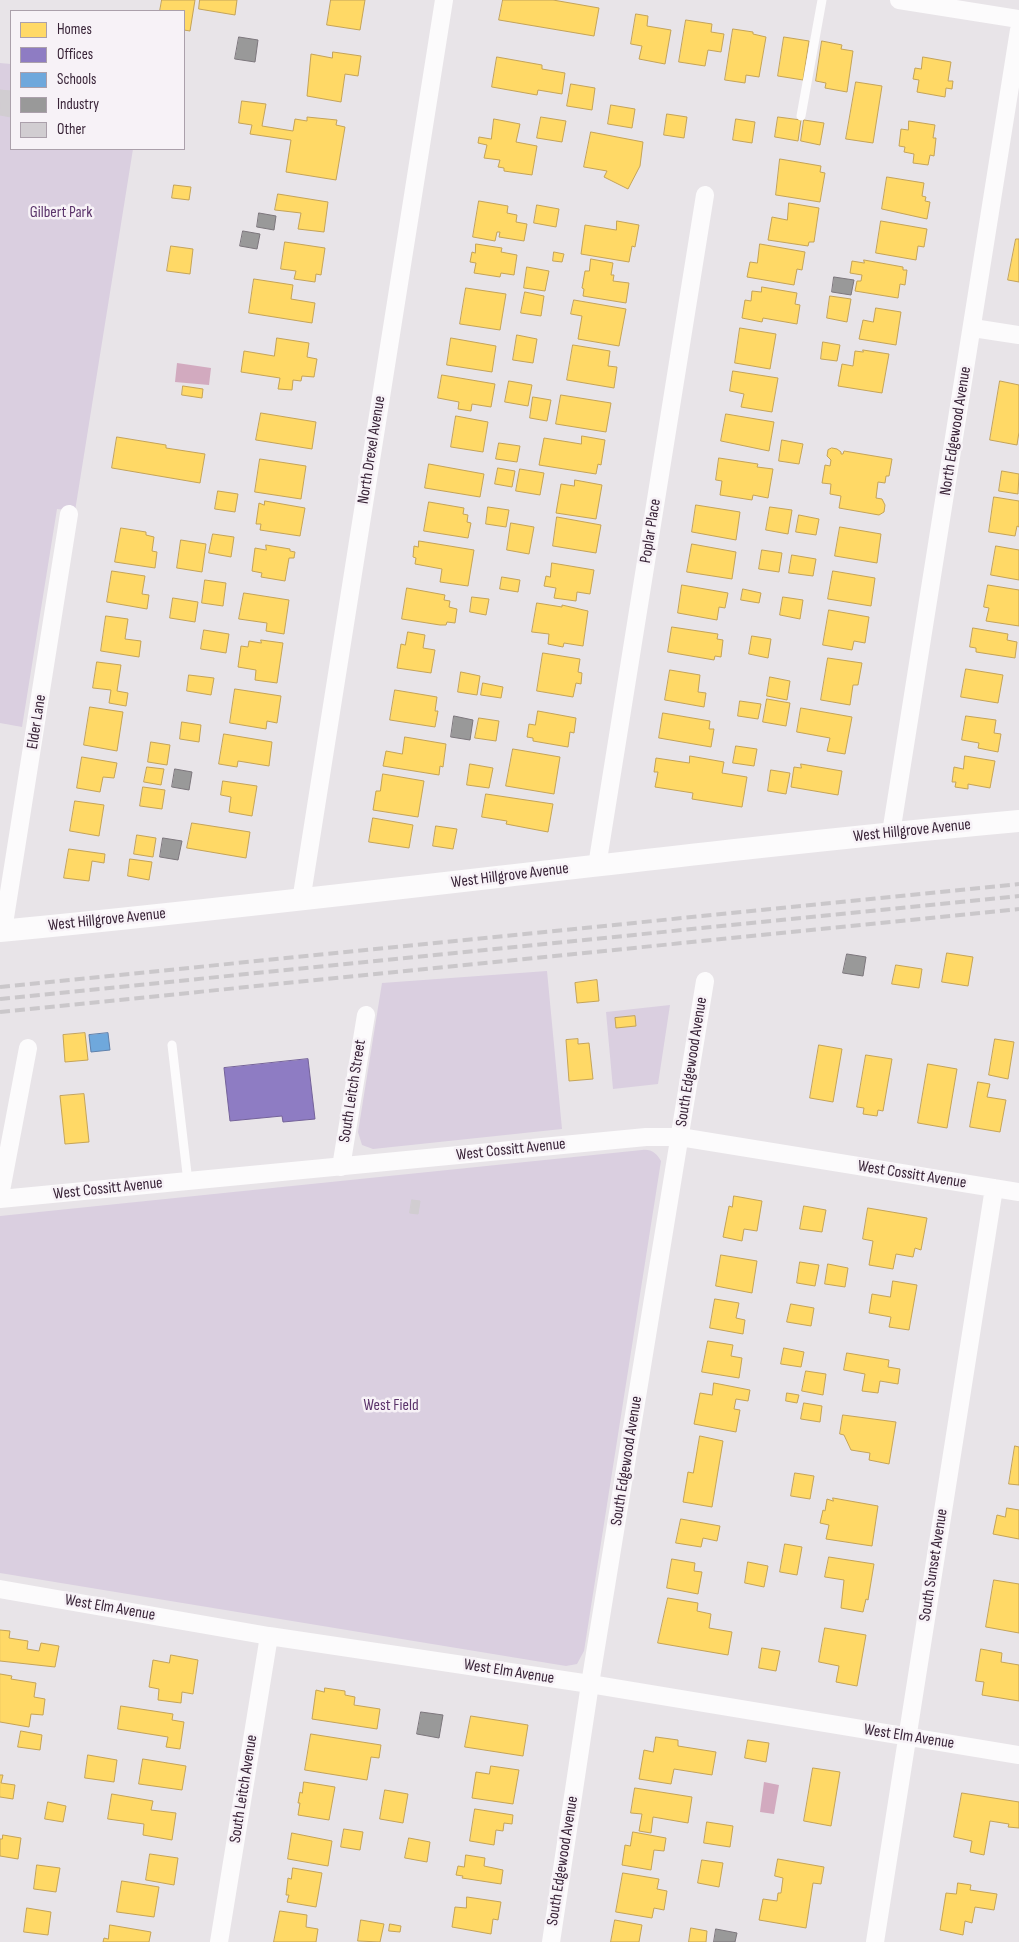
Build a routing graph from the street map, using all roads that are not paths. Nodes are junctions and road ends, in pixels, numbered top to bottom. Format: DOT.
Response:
graph roads {
  1 [pos="444,0"];
  2 [pos="822,0"];
  3 [pos="899,0"];
  4 [pos="1019,19"];
  5 [pos="1019,30"];
  6 [pos="801,116"];
  7 [pos="705,195"];
  8 [pos="973,328"];
  9 [pos="1019,335"];
  10 [pos="69,514"];
  11 [pos="1019,821"];
  12 [pos="891,833"];
  13 [pos="597,866"];
  14 [pos="301,901"];
  15 [pos="2,930"];
  16 [pos="705,981"];
  17 [pos="366,1015"];
  18 [pos="172,1045"];
  19 [pos="28,1048"];
  20 [pos="680,1137"];
  21 [pos="341,1166"];
  22 [pos="188,1182"];
  23 [pos="994,1188"];
  24 [pos="1019,1192"];
  25 [pos="0,1198"];
  26 [pos="0,1589"];
  27 [pos="269,1636"];
  28 [pos="590,1684"];
  29 [pos="907,1737"];
  30 [pos="1019,1755"];
  31 [pos="219,1942"];
  32 [pos="551,1942"];
  33 [pos="875,1942"];
  1 -- 14 [label="street, North Drexel Avenue"];
  2 -- 6 [label="lane"];
  3 -- 4 [label="street"];
  5 -- 8 [label="street, North Edgewood Avenue"];
  7 -- 13 [label="street, Poplar Place"];
  8 -- 9 [label="street"];
  8 -- 12 [label="street, North Edgewood Avenue"];
  10 -- 15 [label="street, Elder Lane"];
  11 -- 12 [label="street, West Hillgrove Avenue"];
  12 -- 13 [label="street, West Hillgrove Avenue"];
  13 -- 14 [label="street, West Hillgrove Avenue"];
  14 -- 15 [label="street, West Hillgrove Avenue"];
  16 -- 20 [label="street, South Edgewood Avenue"];
  17 -- 21 [label="street, South Leitch Street"];
  18 -- 22 [label="lane"];
  19 -- 25 [label="street"];
  20 -- 21 [label="street, West Cossitt Avenue"];
  20 -- 23 [label="street, West Cossitt Avenue"];
  20 -- 28 [label="street, South Edgewood Avenue"];
  21 -- 22 [label="street, West Cossitt Avenue"];
  22 -- 25 [label="street, West Cossitt Avenue"];
  23 -- 24 [label="street, West Cossitt Avenue"];
  23 -- 29 [label="street, South Sunset Avenue"];
  26 -- 27 [label="street, West Elm Avenue"];
  27 -- 28 [label="street, West Elm Avenue"];
  27 -- 31 [label="street, South Leitch Avenue"];
  28 -- 29 [label="street, West Elm Avenue"];
  28 -- 32 [label="street, South Edgewood Avenue"];
  29 -- 30 [label="street, West Elm Avenue"];
  29 -- 33 [label="street, South Sunset Avenue"];
}
